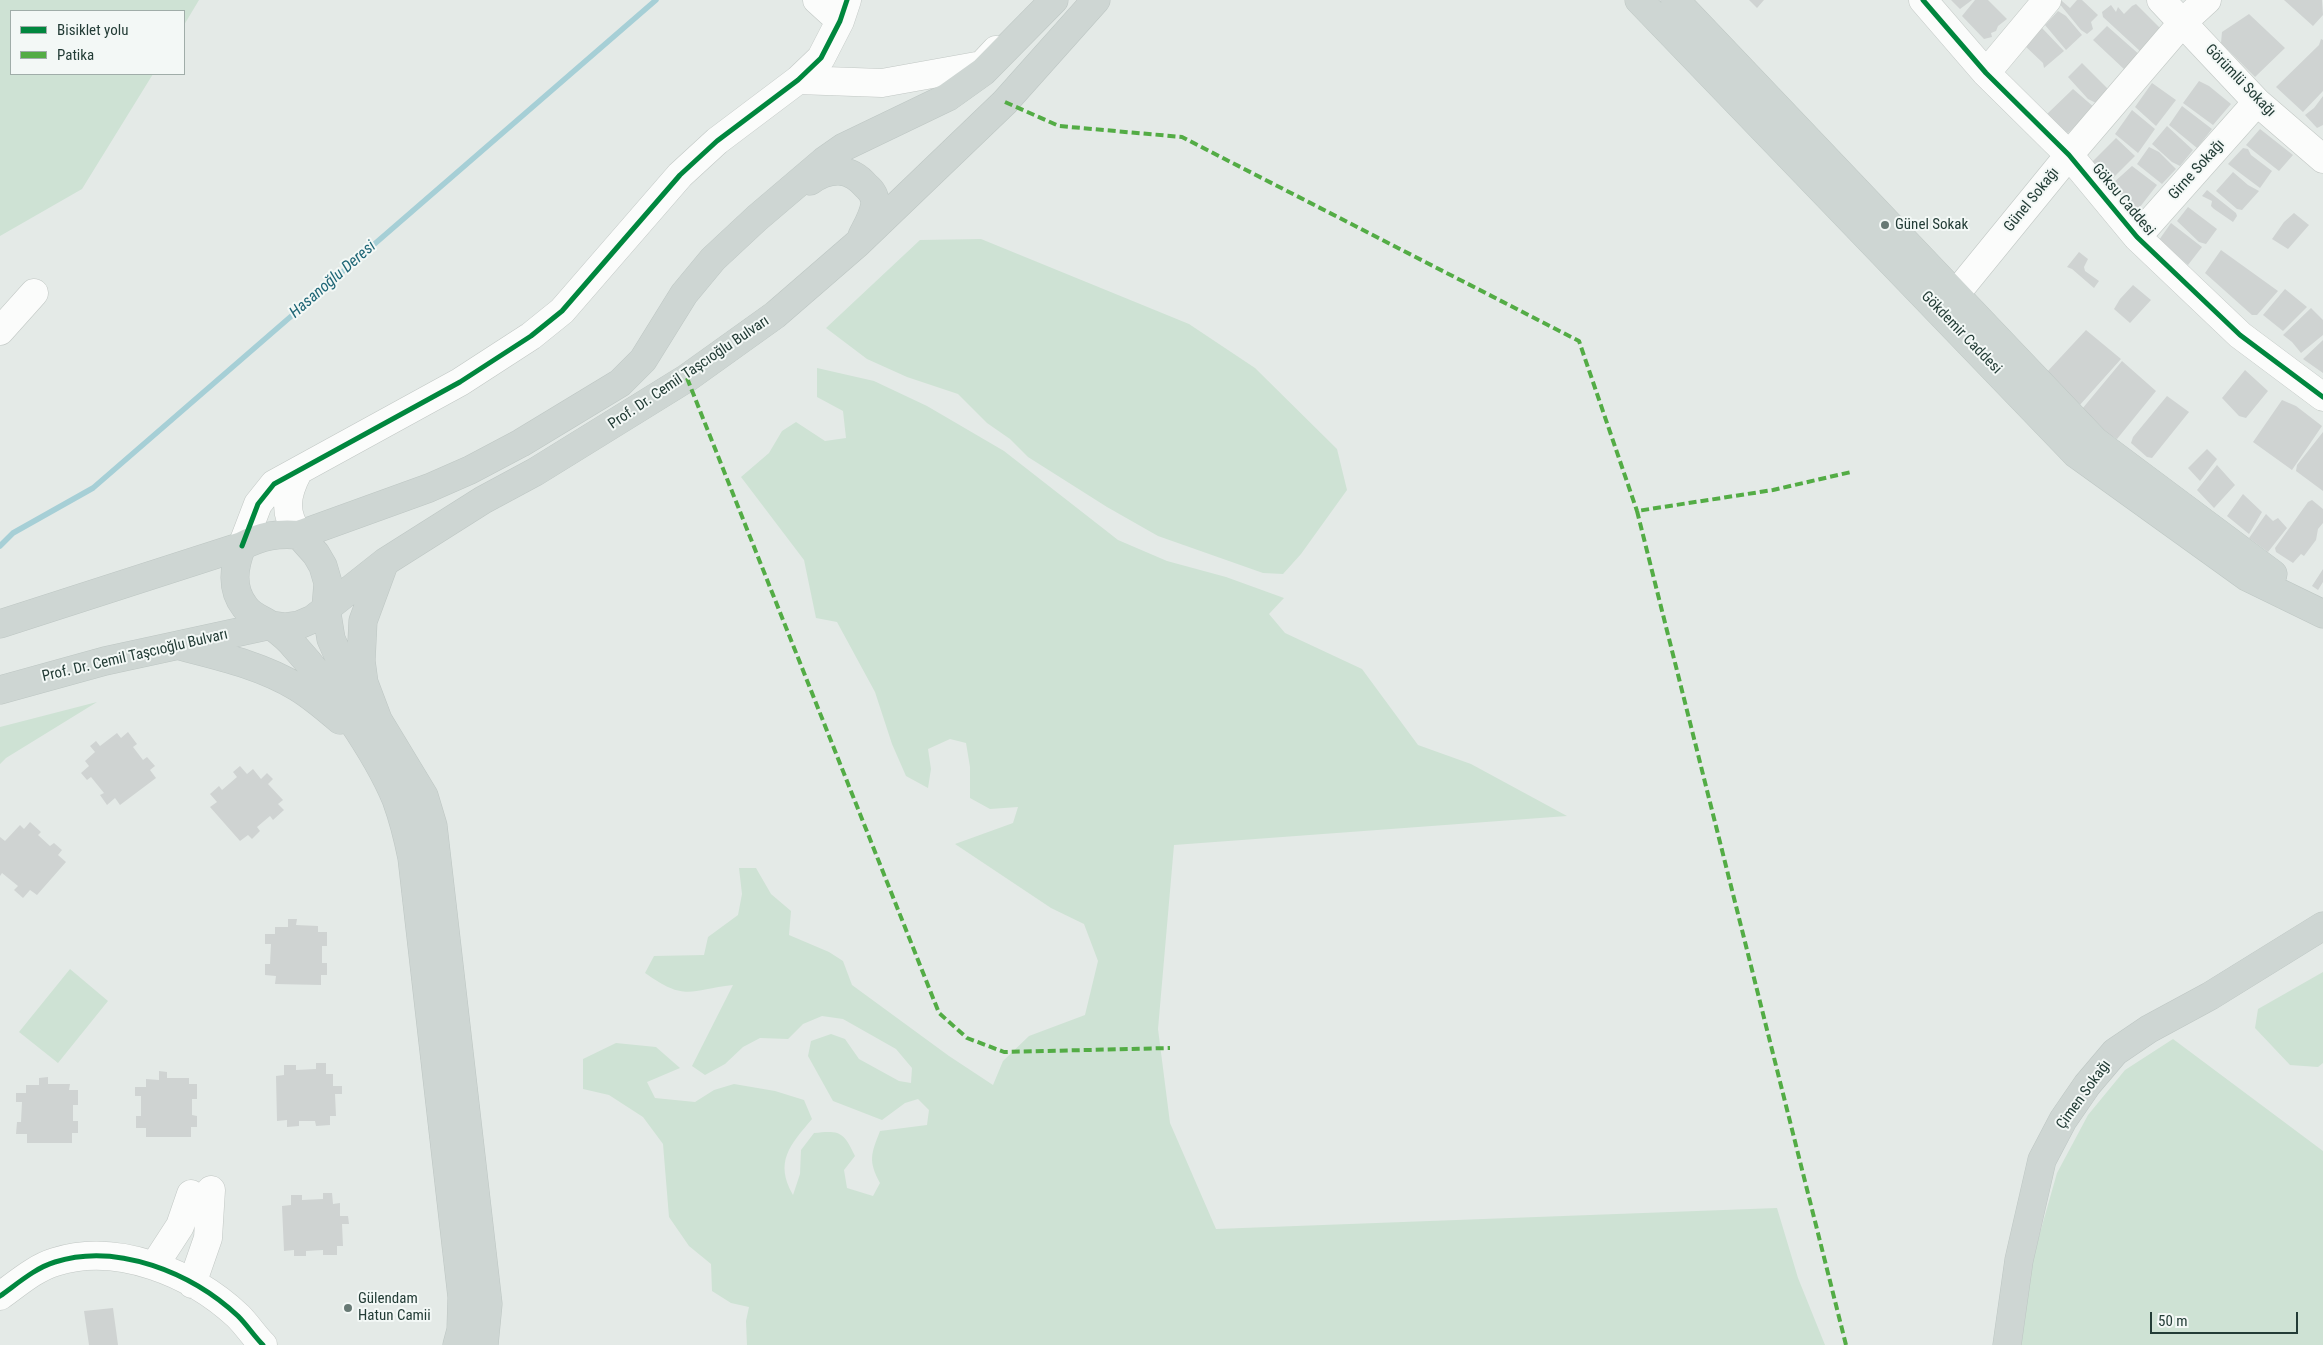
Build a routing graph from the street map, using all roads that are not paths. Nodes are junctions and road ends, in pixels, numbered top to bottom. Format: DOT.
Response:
graph roads {
  1 [pos="817,0"];
  2 [pos="1047,0"];
  3 [pos="1054,0"];
  4 [pos="1096,0"];
  5 [pos="1639,0"];
  6 [pos="1675,0"];
  7 [pos="1923,0"];
  8 [pos="2047,0"];
  9 [pos="2161,0"];
  10 [pos="2207,0"];
  11 [pos="843,10"];
  12 [pos="2183,22"];
  13 [pos="1986,73"];
  14 [pos="798,80"];
  15 [pos="2257,102"];
  16 [pos="2069,155"];
  17 [pos="2323,159"];
  18 [pos="757,218"];
  19 [pos="2137,237"];
  20 [pos="858,244"];
  21 [pos="34,293"];
  22 [pos="1948,302"];
  23 [pos="0,331"];
  24 [pos="2323,397"];
  25 [pos="298,472"];
  26 [pos="299,535"];
  27 [pos="242,546"];
  28 [pos="385,562"];
  29 [pos="326,608"];
  30 [pos="2318,611"];
  31 [pos="0,624"];
  32 [pos="271,625"];
  33 [pos="178,646"];
  34 [pos="0,690"];
  35 [pos="369,727"];
  36 [pos="2323,926"];
  37 [pos="154,1266"];
  38 [pos="192,1284"];
  39 [pos="0,1296"];
  40 [pos="263,1345"];
  41 [pos="457,1345"];
  42 [pos="484,1345"];
  43 [pos="2007,1345"];
  1 -- 11 [label="street"];
  2 -- 14 [label="street"];
  3 -- 18 [label="main road, Prof. Dr. Cemil Taşcıoğlu Bulvarı"];
  4 -- 20 [label="main road, Prof. Dr. Cemil Taşcıoğlu Bulvarı"];
  5 -- 22 [label="main road, Gökdemir Caddesi"];
  6 -- 22 [label="main road"];
  7 -- 13 [label="street, Göksu Caddesi"];
  8 -- 13 [label="street"];
  9 -- 12 [label="street, Görümlü Sokağı"];
  10 -- 12 [label="street, Günel Sokağı"];
  11 -- 14 [label="street"];
  12 -- 15 [label="street, Görümlü Sokağı"];
  12 -- 16 [label="street, Günel Sokağı"];
  13 -- 16 [label="street, Göksu Caddesi"];
  14 -- 25 [label="street"];
  15 -- 17 [label="street, Görümlü Sokağı"];
  15 -- 19 [label="street, Girne Sokağı"];
  16 -- 19 [label="street, Göksu Caddesi"];
  16 -- 22 [label="street, Günel Sokağı"];
  18 -- 20 [label="main road"];
  18 -- 26 [label="main road, Prof. Dr. Cemil Taşcıoğlu Bulvarı"];
  19 -- 24 [label="street, Göksu Caddesi"];
  20 -- 28 [label="main road, Prof. Dr. Cemil Taşcıoğlu Bulvarı"];
  21 -- 23 [label="street"];
  22 -- 30 [label="main road, Gökdemir Caddesi"];
  25 -- 26 [label="street"];
  25 -- 27 [label="street"];
  26 -- 27 [label="main road"];
  26 -- 29 [label="main road"];
  27 -- 31 [label="main road"];
  27 -- 32 [label="main road"];
  28 -- 29 [label="main road, Prof. Dr. Cemil Taşcıoğlu Bulvarı"];
  28 -- 35 [label="main road"];
  29 -- 32 [label="main road"];
  29 -- 35 [label="main road"];
  32 -- 33 [label="main road, Prof. Dr. Cemil Taşcıoğlu Bulvarı"];
  32 -- 35 [label="main road"];
  33 -- 34 [label="main road, Prof. Dr. Cemil Taşcıoğlu Bulvarı"];
  33 -- 35 [label="main road"];
  35 -- 41 [label="main road"];
  35 -- 42 [label="main road"];
  36 -- 43 [label="main road, Çimen Sokağı"];
  37 -- 38 [label="street"];
  37 -- 38 [label="street"];
  37 -- 39 [label="street"];
  38 -- 40 [label="street"];
}
